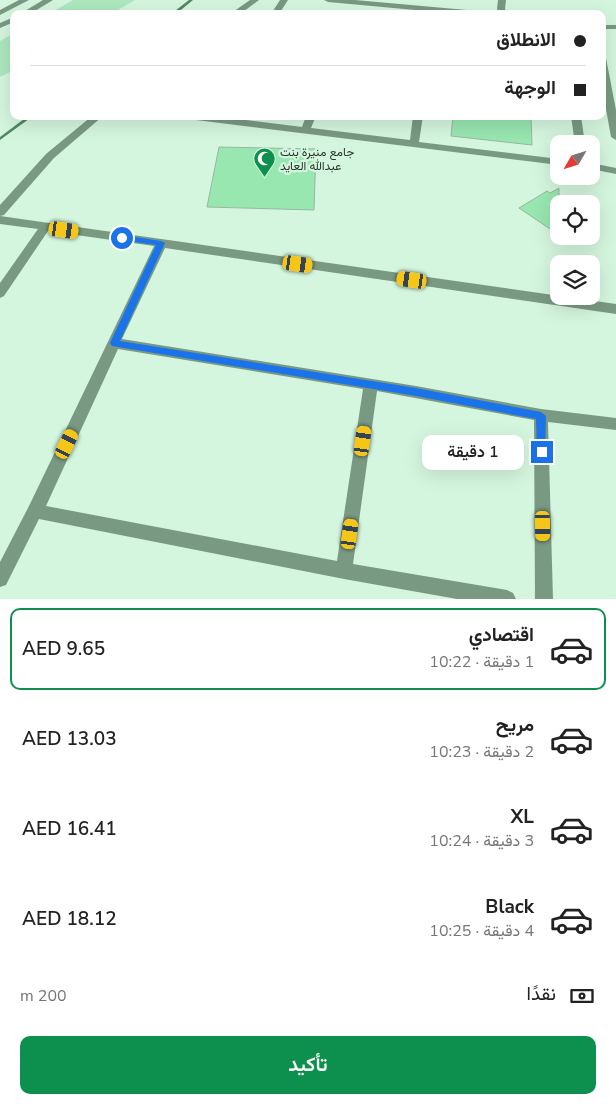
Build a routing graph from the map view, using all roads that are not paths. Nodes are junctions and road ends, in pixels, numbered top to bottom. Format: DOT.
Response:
graph roads {
  1 [pos="25,0"];
  2 [pos="50,0"];
  3 [pos="255,0"];
  4 [pos="328,0"];
  5 [pos="355,2"];
  6 [pos="433,7"];
  7 [pos="31,10"];
  8 [pos="240,10"];
  9 [pos="352,10"];
  10 [pos="457,10"];
  11 [pos="0,13"];
  12 [pos="606,81"];
  13 [pos="93,120"];
  14 [pos="223,120"];
  15 [pos="309,120"];
  16 [pos="417,120"];
  17 [pos="577,120"];
  18 [pos="305,131"];
  19 [pos="579,135"];
  20 [pos="616,137"];
  21 [pos="414,145"];
  22 [pos="550,161"];
  23 [pos="600,168"];
  24 [pos="616,171"];
  25 [pos="0,212"];
  26 [pos="0,220"];
  27 [pos="45,227"];
  28 [pos="161,243"];
  29 [pos="0,293"];
  30 [pos="616,309"];
  31 [pos="115,343"];
  32 [pos="371,386"];
  33 [pos="541,416"];
  34 [pos="616,424"];
  35 [pos="35,511"];
  36 [pos="344,571"];
  37 [pos="0,579"];
  38 [pos="507,599"];
  39 [pos="544,599"];
  1 -- 11 [label="street"];
  2 -- 7 [label="street"];
  3 -- 8 [label="street"];
  4 -- 5 [label="street"];
  5 -- 6 [label="street"];
  5 -- 9 [label="street"];
  6 -- 10 [label="street"];
  12 -- 20 [label="street"];
  13 -- 25 [label="street"];
  14 -- 18 [label="street"];
  15 -- 18 [label="street"];
  16 -- 21 [label="street"];
  17 -- 19 [label="street"];
  18 -- 21 [label="street"];
  21 -- 22 [label="street"];
  23 -- 24 [label="street"];
  26 -- 27 [label="street"];
  27 -- 28 [label="street"];
  27 -- 29 [label="street"];
  28 -- 30 [label="street"];
  28 -- 31 [label="street"];
  31 -- 32 [label="street"];
  31 -- 35 [label="street"];
  32 -- 33 [label="street"];
  32 -- 36 [label="street"];
  33 -- 34 [label="street"];
  33 -- 39 [label="street"];
  35 -- 36 [label="street"];
  35 -- 37 [label="street"];
  36 -- 38 [label="street"];
}
